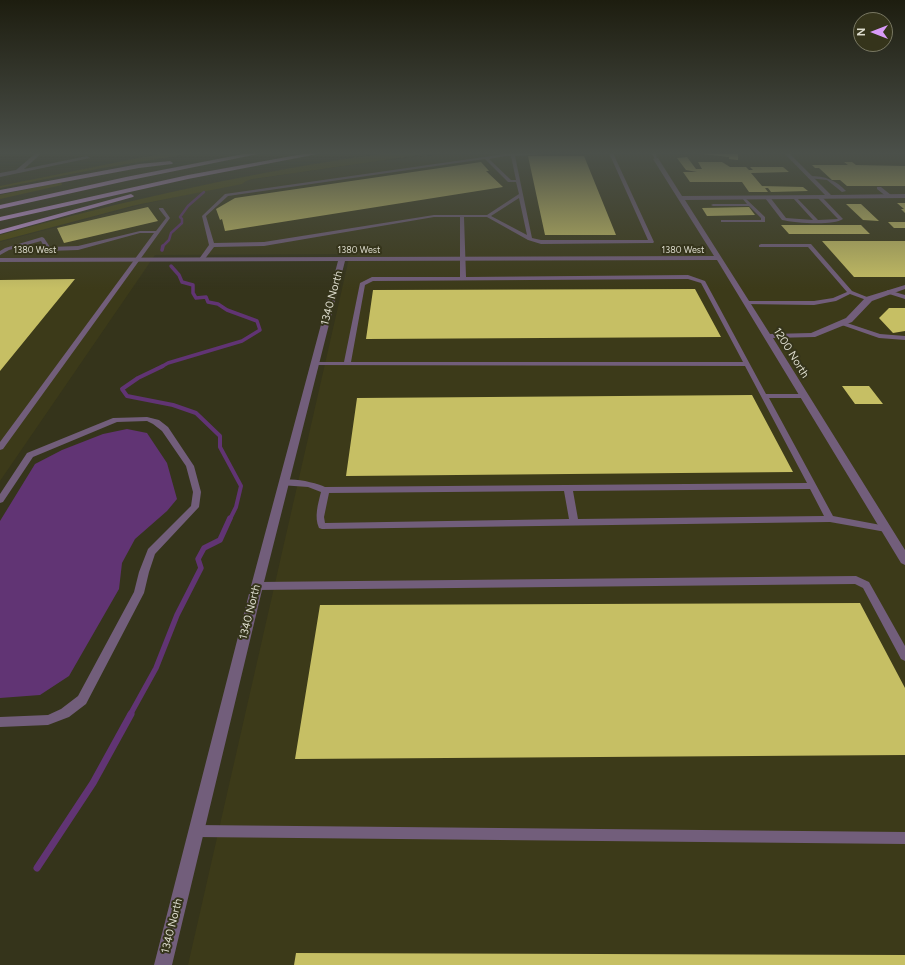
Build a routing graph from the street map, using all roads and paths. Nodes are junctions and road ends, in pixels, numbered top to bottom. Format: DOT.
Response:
graph roads {
  1 [pos="39,198"];
  2 [pos="89,198"];
  3 [pos="126,198"];
  4 [pos="224,198"];
  5 [pos="516,198"];
  6 [pos="522,198"];
  7 [pos="631,198"];
  8 [pos="680,198"];
  9 [pos="744,198"];
  10 [pos="766,198"];
  11 [pos="796,198"];
  12 [pos="820,198"];
  13 [pos="713,205"];
  14 [pos="751,205"];
  15 [pos="0,207"];
  16 [pos="161,209"];
  17 [pos="462,216"];
  18 [pos="488,216"];
  19 [pos="0,219"];
  20 [pos="723,221"];
  21 [pos="817,221"];
  22 [pos="0,232"];
  23 [pos="157,232"];
  24 [pos="530,239"];
  25 [pos="212,245"];
  26 [pos="761,246"];
  27 [pos="0,253"];
  28 [pos="718,258"];
  29 [pos="137,259"];
  30 [pos="202,259"];
  31 [pos="463,259"];
  32 [pos="0,260"];
  33 [pos="342,260"];
  34 [pos="463,278"];
  35 [pos="905,287"];
  36 [pos="850,292"];
  37 [pos="888,292"];
  38 [pos="905,297"];
  39 [pos="869,299"];
  40 [pos="747,303"];
  41 [pos="841,323"];
  42 [pos="768,336"];
  43 [pos="905,338"];
  44 [pos="314,364"];
  45 [pos="347,364"];
  46 [pos="747,364"];
  47 [pos="764,396"];
  48 [pos="805,396"];
  49 [pos="0,446"];
  50 [pos="283,483"];
  51 [pos="812,486"];
  52 [pos="568,488"];
  53 [pos="325,490"];
  54 [pos="0,500"];
  55 [pos="830,519"];
  56 [pos="574,523"];
  57 [pos="886,529"];
  58 [pos="905,560"];
  59 [pos="257,586"];
  60 [pos="905,656"];
  61 [pos="0,722"];
  62 [pos="196,831"];
  63 [pos="905,838"];
  64 [pos="163,965"];
  1 -- 15 [label="highway"];
  2 -- 19 [label="highway"];
  3 -- 22 [label="highway"];
  4 -- 25 [label="lane"];
  5 -- 18 [label="lane"];
  6 -- 24 [label="lane"];
  7 -- 24 [label="lane"];
  8 -- 28 [label="street, 1200 North"];
  9 -- 14 [label="lane"];
  10 -- 21 [label="lane"];
  11 -- 21 [label="lane"];
  12 -- 21 [label="lane"];
  13 -- 14 [label="lane"];
  14 -- 20 [label="lane"];
  16 -- 23 [label="lane"];
  17 -- 18 [label="lane"];
  17 -- 25 [label="lane"];
  17 -- 31 [label="lane"];
  18 -- 24 [label="lane"];
  23 -- 27 [label="lane"];
  23 -- 29 [label="lane"];
  25 -- 30 [label="lane"];
  26 -- 36 [label="lane"];
  28 -- 31 [label="street, 1380 West"];
  28 -- 40 [label="street, 1200 North"];
  29 -- 30 [label="street, 1380 West"];
  29 -- 32 [label="street, 1380 West"];
  29 -- 49 [label="lane"];
  30 -- 33 [label="street, 1380 West"];
  31 -- 33 [label="street, 1380 West"];
  31 -- 34 [label="lane"];
  33 -- 44 [label="street, 1340 North"];
  34 -- 45 [label="lane"];
  34 -- 46 [label="lane"];
  35 -- 37 [label="street"];
  36 -- 39 [label="lane"];
  36 -- 40 [label="lane"];
  37 -- 38 [label="lane"];
  37 -- 39 [label="street"];
  39 -- 41 [label="street"];
  40 -- 42 [label="street, 1200 North"];
  41 -- 42 [label="street"];
  41 -- 43 [label="lane"];
  42 -- 48 [label="street, 1200 North"];
  44 -- 45 [label="lane"];
  44 -- 50 [label="street, 1340 North"];
  45 -- 46 [label="lane"];
  46 -- 47 [label="lane"];
  47 -- 48 [label="lane"];
  47 -- 51 [label="lane"];
  48 -- 57 [label="street, 1200 North"];
  50 -- 53 [label="lane"];
  50 -- 59 [label="street, 1340 North"];
  51 -- 52 [label="lane"];
  51 -- 55 [label="lane"];
  52 -- 53 [label="lane"];
  52 -- 56 [label="lane"];
  53 -- 56 [label="lane"];
  54 -- 61 [label="lane"];
  55 -- 56 [label="lane"];
  55 -- 57 [label="lane"];
  57 -- 58 [label="street, 1200 North"];
  59 -- 60 [label="lane"];
  59 -- 62 [label="street, 1340 North"];
  62 -- 63 [label="lane"];
  62 -- 64 [label="street, 1340 North"];
}
